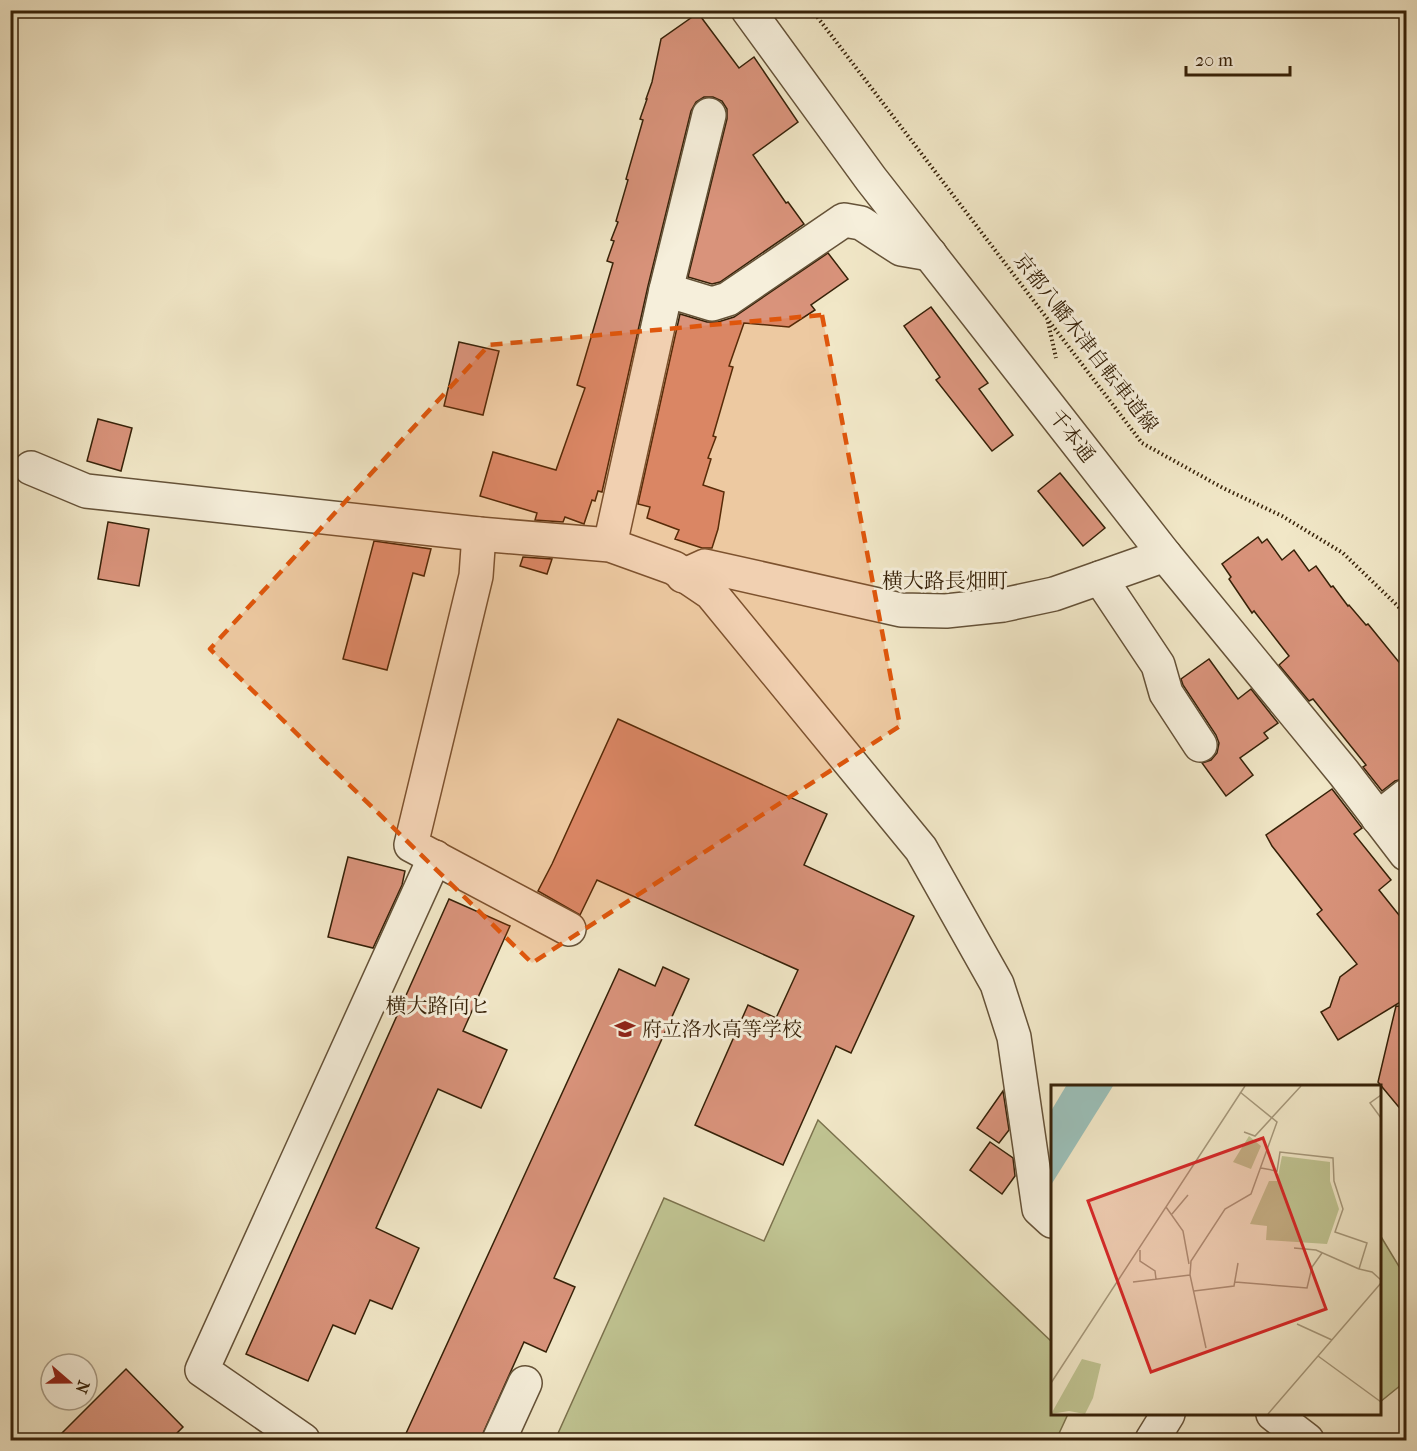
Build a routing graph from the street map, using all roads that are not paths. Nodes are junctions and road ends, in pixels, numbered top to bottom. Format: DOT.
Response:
graph roads {
  1 [pos="748,10"];
  2 [pos="710,115"];
  3 [pos="930,254"];
  4 [pos="666,290"];
  5 [pos="31,468"];
  6 [pos="479,534"];
  7 [pos="610,545"];
  8 [pos="1165,555"];
  9 [pos="683,576"];
  10 [pos="1100,578"];
  11 [pos="1200,745"];
  12 [pos="1407,796"];
  13 [pos="1378,818"];
  14 [pos="1407,854"];
  15 [pos="435,857"];
  16 [pos="569,929"];
  17 [pos="1051,1219"];
  18 [pos="525,1383"];
  19 [pos="1167,1415"];
  20 [pos="1276,1415"];
  21 [pos="303,1440"];
  22 [pos="498,1440"];
  23 [pos="1152,1440"];
  24 [pos="1307,1440"];
  1 -- 3 [label="street, 千本通"];
  2 -- 4 [label="street"];
  3 -- 4 [label="street"];
  3 -- 8 [label="street, 千本通"];
  4 -- 7 [label="street"];
  5 -- 6 [label="street"];
  6 -- 7 [label="street"];
  6 -- 15 [label="street"];
  7 -- 9 [label="street"];
  8 -- 10 [label="street"];
  8 -- 13 [label="street, 千本通"];
  9 -- 10 [label="street"];
  9 -- 17 [label="street"];
  10 -- 11 [label="street"];
  12 -- 13 [label="street"];
  13 -- 14 [label="street, 千本通"];
  15 -- 16 [label="street"];
  15 -- 21 [label="street"];
  18 -- 22 [label="street"];
  19 -- 23 [label="street"];
  20 -- 24 [label="street"];
}
